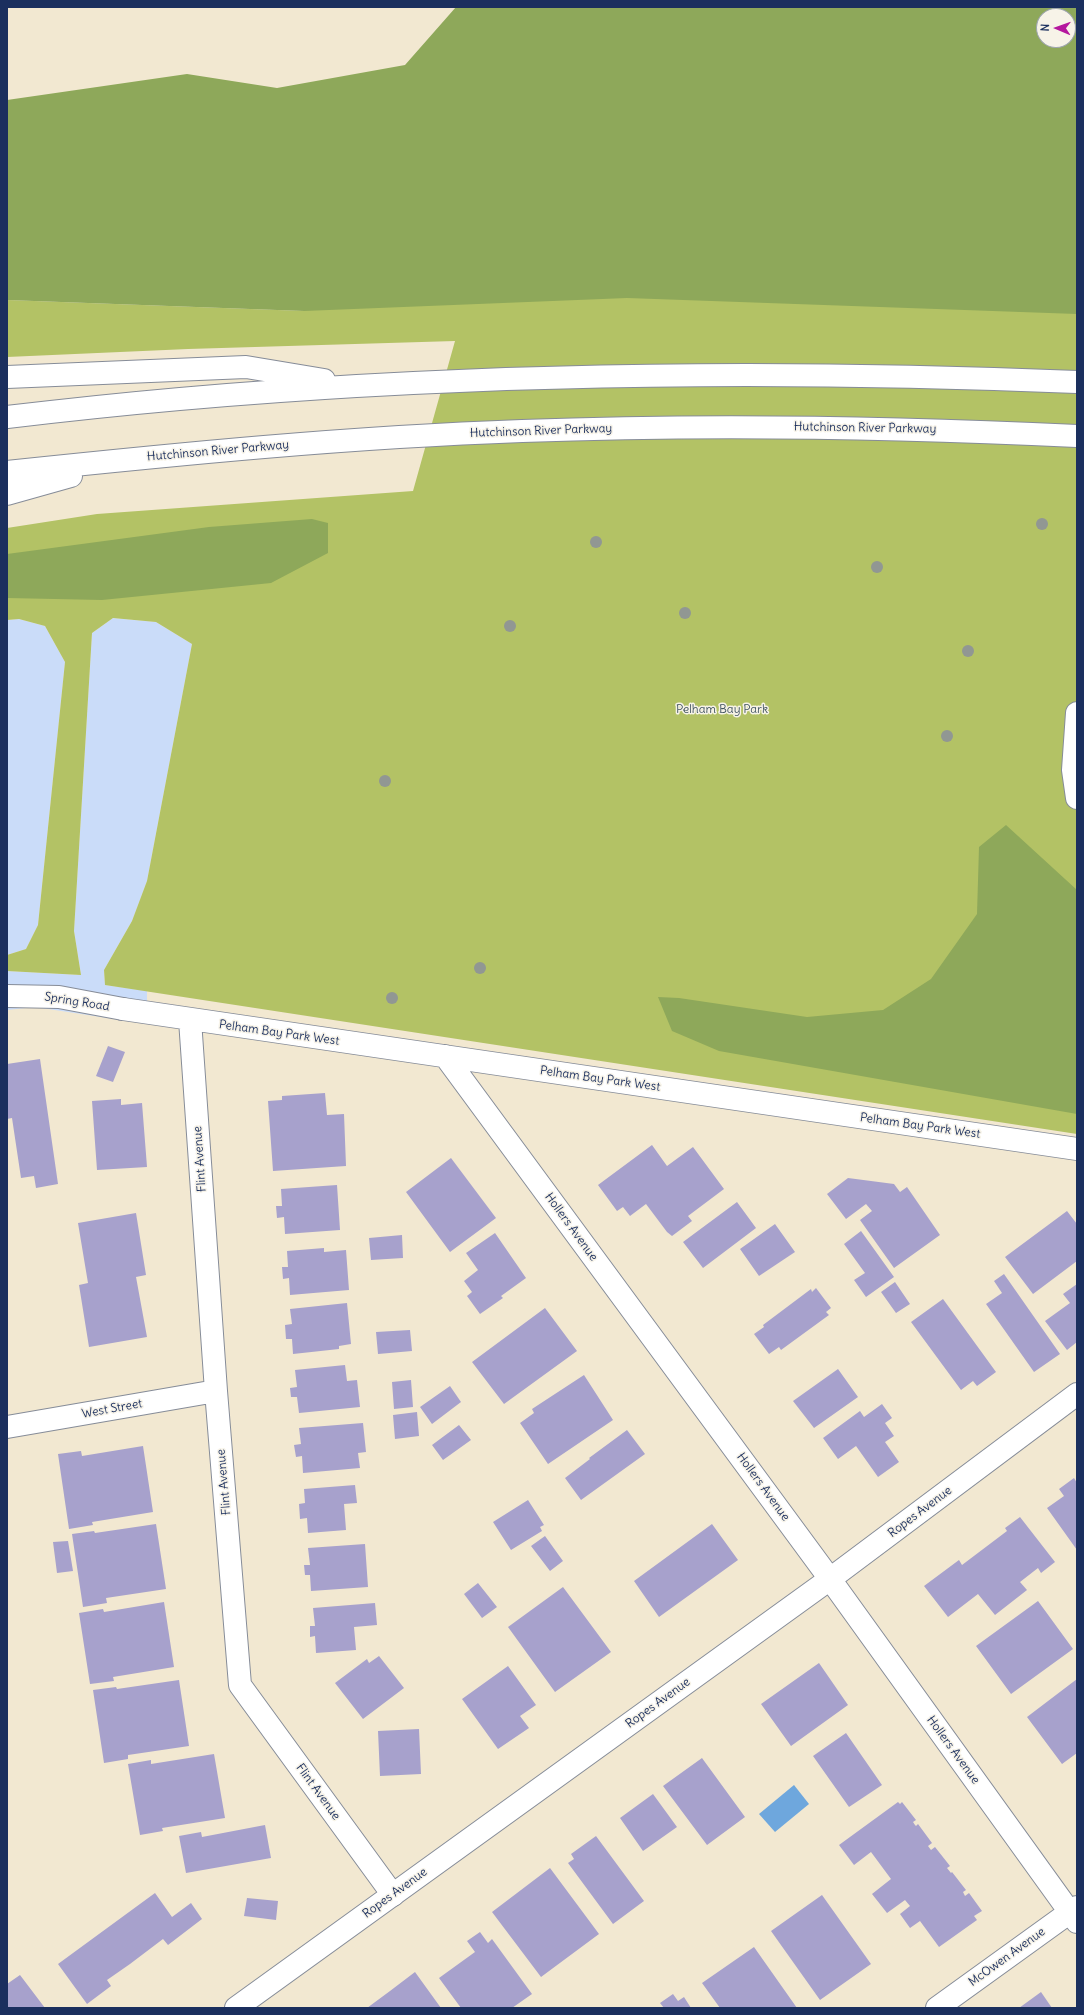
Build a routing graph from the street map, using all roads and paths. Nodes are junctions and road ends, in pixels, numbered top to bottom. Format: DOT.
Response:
graph roads {
  1 [pos="7,377"];
  2 [pos="1077,382"];
  3 [pos="357,385"];
  4 [pos="7,417"];
  5 [pos="1077,436"];
  6 [pos="133,459"];
  7 [pos="7,472"];
  8 [pos="7,494"];
  9 [pos="1077,713"];
  10 [pos="1077,798"];
  11 [pos="7,996"];
  12 [pos="123,1009"];
  13 [pos="190,1020"];
  14 [pos="445,1056"];
  15 [pos="1077,1148"];
  16 [pos="216,1391"];
  17 [pos="1077,1394"];
  18 [pos="7,1427"];
  19 [pos="830,1579"];
  20 [pos="393,1895"];
  21 [pos="1075,1914"];
  22 [pos="236,2008"];
  23 [pos="937,2008"];
  1 -- 3 [label="main road"];
  2 -- 3 [label="main road"];
  3 -- 4 [label="main road"];
  5 -- 6 [label="main road, Hutchinson River Parkway"];
  6 -- 7 [label="main road, Hutchinson River Parkway"];
  6 -- 8 [label="main road"];
  9 -- 10 [label="main road"];
  11 -- 12 [label="main road, Spring Road"];
  12 -- 13 [label="main road, Pelham Bay Park West"];
  13 -- 14 [label="main road, Pelham Bay Park West"];
  13 -- 16 [label="main road, Flint Avenue"];
  14 -- 15 [label="main road, Pelham Bay Park West"];
  14 -- 19 [label="main road, Hollers Avenue"];
  16 -- 18 [label="main road, West Street"];
  16 -- 20 [label="main road, Flint Avenue"];
  17 -- 19 [label="main road, Ropes Avenue"];
  19 -- 20 [label="main road, Ropes Avenue"];
  19 -- 21 [label="main road, Hollers Avenue"];
  20 -- 22 [label="main road, Ropes Avenue"];
  21 -- 23 [label="main road, McOwen Avenue"];
}
